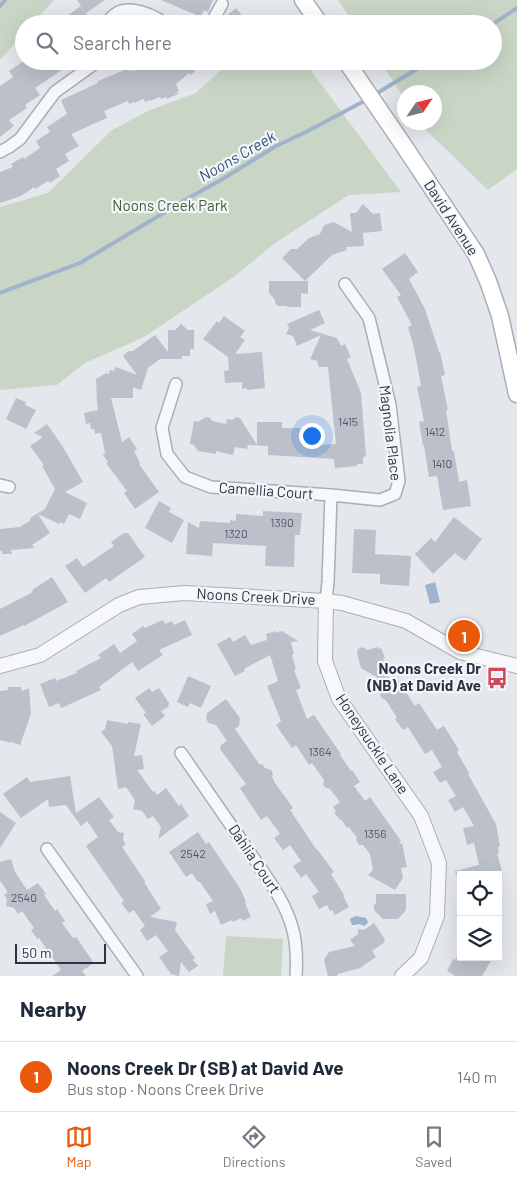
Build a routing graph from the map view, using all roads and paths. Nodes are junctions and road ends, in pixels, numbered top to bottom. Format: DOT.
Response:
graph roads {
  1 [pos="303,0"];
  2 [pos="222,4"];
  3 [pos="113,15"];
  4 [pos="152,15"];
  5 [pos="216,15"];
  6 [pos="314,15"];
  7 [pos="86,70"];
  8 [pos="352,70"];
  9 [pos="0,152"];
  10 [pos="345,284"];
  11 [pos="176,384"];
  12 [pos="517,394"];
  13 [pos="331,495"];
  14 [pos="326,601"];
  15 [pos="0,666"];
  16 [pos="517,666"];
  17 [pos="181,753"];
  18 [pos="47,850"];
  19 [pos="137,976"];
  20 [pos="296,976"];
  21 [pos="402,976"];
  1 -- 6 [label="main road"];
  2 -- 5 [label="street"];
  3 -- 4 [label="street"];
  7 -- 9 [label="street"];
  8 -- 12 [label="main road, David Avenue"];
  10 -- 13 [label="street, Magnolia Place"];
  11 -- 13 [label="street, Camellia Court"];
  13 -- 14 [label="street, Honeysuckle Lane"];
  14 -- 15 [label="street, Noons Creek Drive"];
  14 -- 16 [label="street, Noons Creek Drive"];
  14 -- 21 [label="street, Honeysuckle Lane"];
  17 -- 20 [label="street, Dahlia Court"];
  18 -- 19 [label="street"];
}
